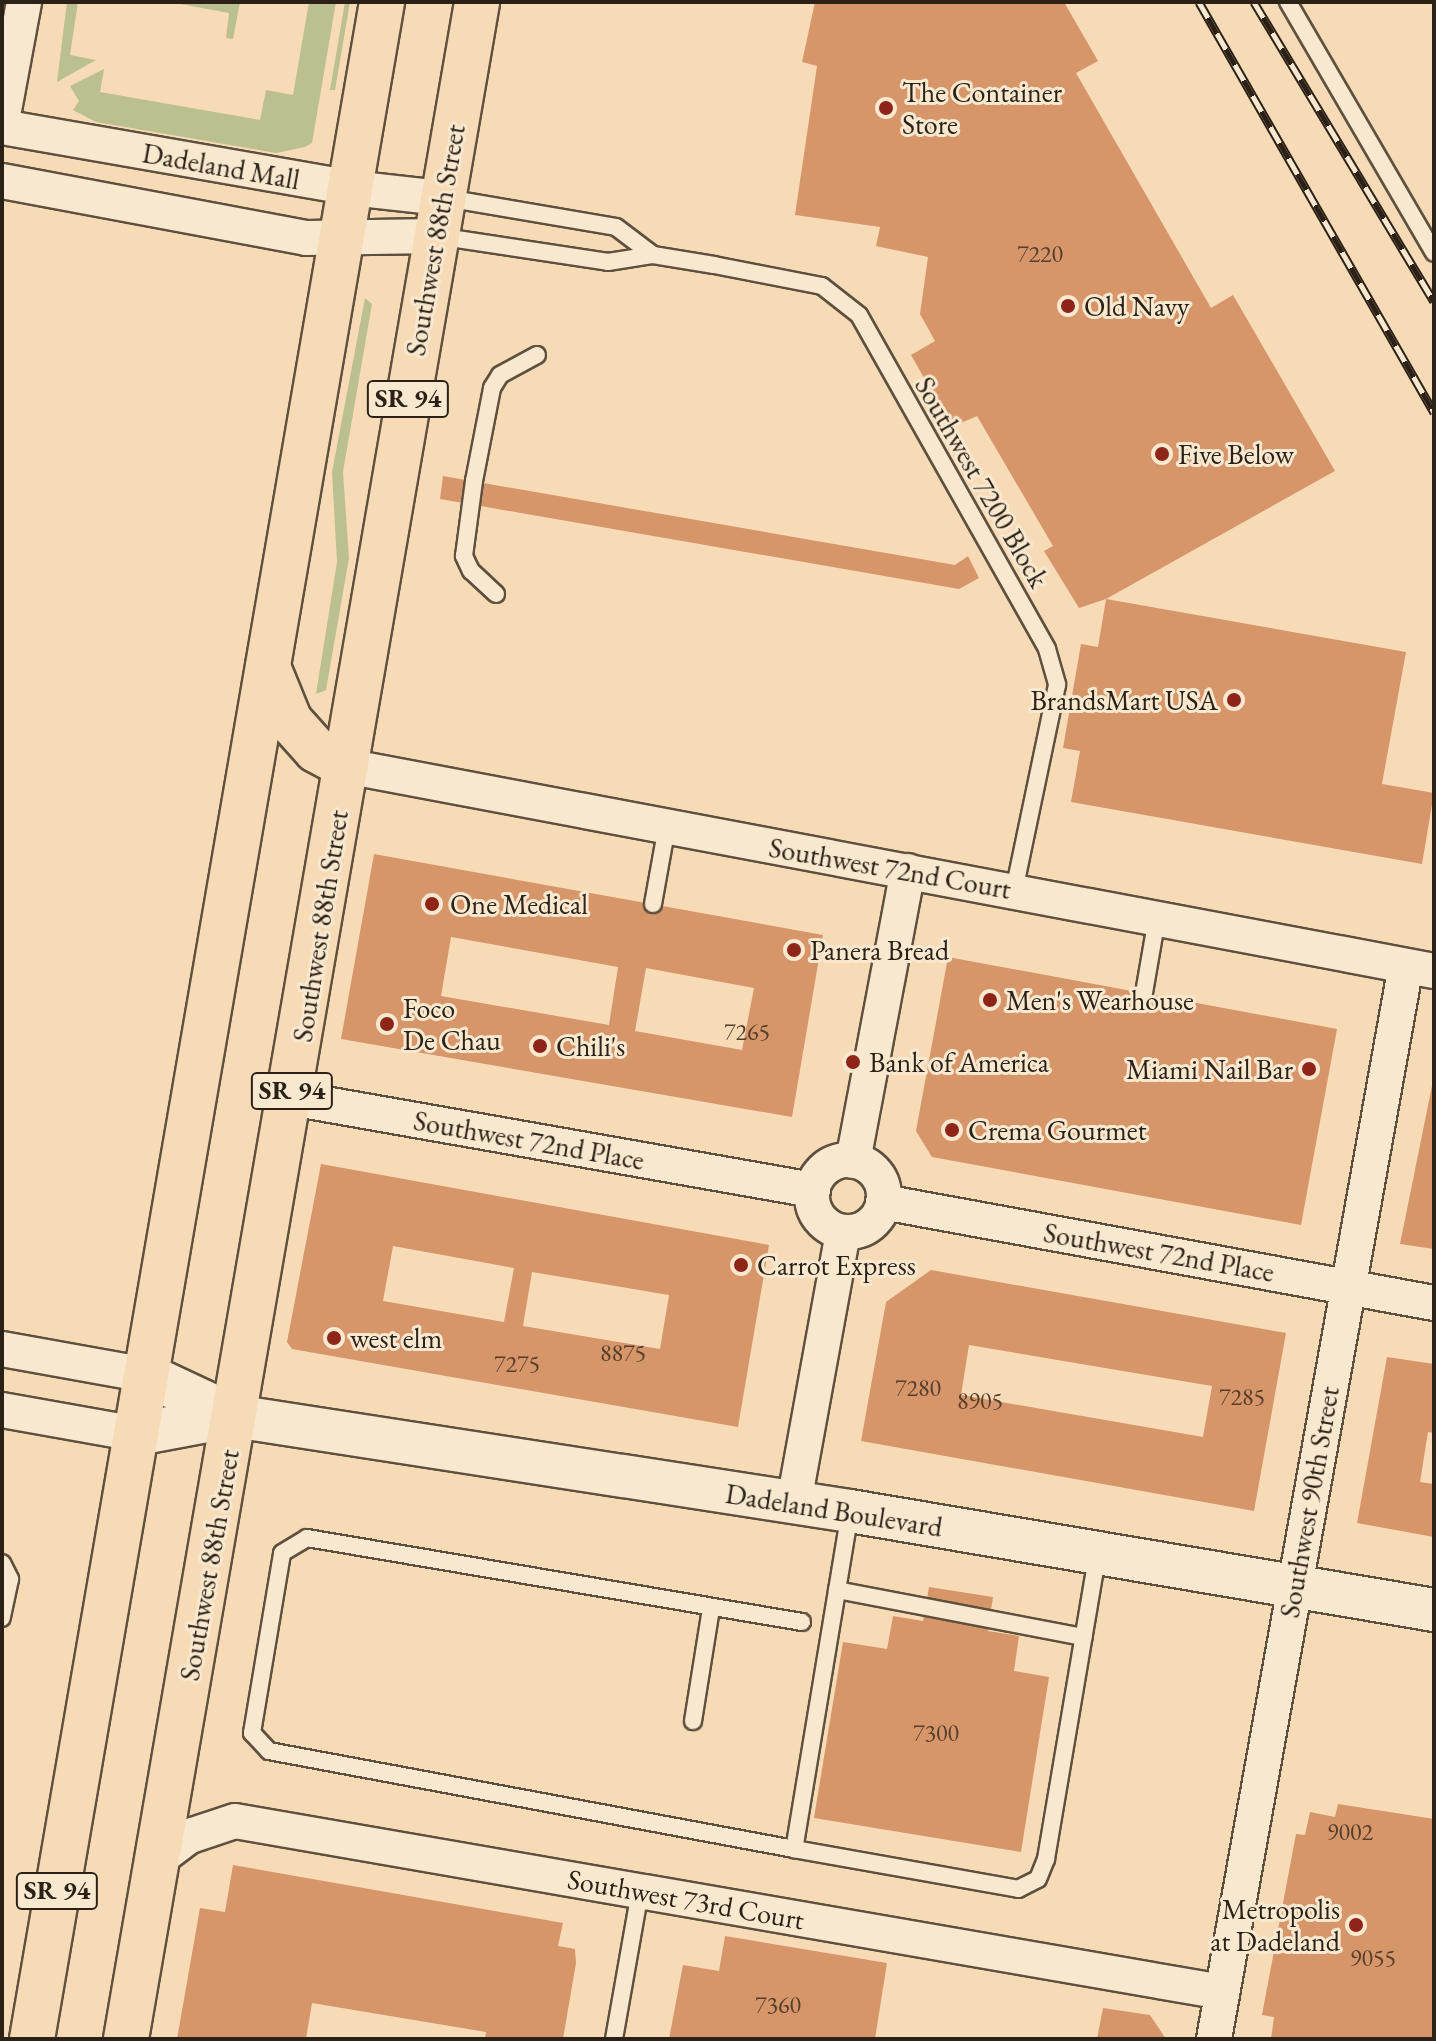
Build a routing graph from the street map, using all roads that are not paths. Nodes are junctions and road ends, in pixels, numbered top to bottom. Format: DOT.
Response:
graph roads {
  1 [pos="24,2"];
  2 [pos="382,2"];
  3 [pos="477,2"];
  4 [pos="1288,2"];
  5 [pos="2,121"];
  6 [pos="2,127"];
  7 [pos="2,181"];
  8 [pos="351,188"];
  9 [pos="439,217"];
  10 [pos="341,238"];
  11 [pos="1434,253"];
  12 [pos="653,255"];
  13 [pos="537,355"];
  14 [pos="496,594"];
  15 [pos="268,667"];
  16 [pos="346,766"];
  17 [pos="667,826"];
  18 [pos="908,871"];
  19 [pos="1014,890"];
  20 [pos="653,904"];
  21 [pos="1157,918"];
  22 [pos="1420,969"];
  23 [pos="1144,993"];
  24 [pos="291,1098"];
  25 [pos="853,1161"];
  26 [pos="813,1190"];
  27 [pos="883,1202"];
  28 [pos="843,1232"];
  29 [pos="1348,1288"];
  30 [pos="1434,1303"];
  31 [pos="2,1349"];
  32 [pos="147,1375"];
  33 [pos="2,1410"];
  34 [pos="234,1416"];
  35 [pos="137,1434"];
  36 [pos="794,1502"];
  37 [pos="850,1511"];
  38 [pos="1098,1552"];
  39 [pos="2,1563"];
  40 [pos="1294,1584"];
  41 [pos="837,1590"];
  42 [pos="711,1608"];
  43 [pos="1434,1610"];
  44 [pos="2,1618"];
  45 [pos="802,1622"];
  46 [pos="1084,1637"];
  47 [pos="693,1721"];
  48 [pos="794,1849"];
  49 [pos="159,1859"];
  50 [pos="640,1892"];
  51 [pos="1222,1992"];
  52 [pos="32,2039"];
  53 [pos="126,2039"];
  54 [pos="614,2039"];
  55 [pos="1214,2039"];
  1 -- 5 [label="street"];
  2 -- 8 [label="main road, SR 94"];
  3 -- 9 [label="main road, Southwest 88th Street / SR 94"];
  4 -- 11 [label="lane"];
  6 -- 8 [label="street, Dadeland Mall"];
  7 -- 10 [label="street, Dadeland Mall"];
  8 -- 9 [label="street, Dadeland Mall"];
  8 -- 10 [label="main road, SR 94"];
  9 -- 10 [label="street, Dadeland Mall"];
  9 -- 12 [label="lane, Southwest 7200 Block"];
  9 -- 12 [label="lane, Southwest 7200 Block"];
  9 -- 16 [label="main road, Southwest 88th Street / SR 94"];
  10 -- 15 [label="main road, SR 94"];
  12 -- 19 [label="lane, Southwest 7200 Block"];
  13 -- 14 [label="lane"];
  15 -- 16 [label="main road"];
  15 -- 32 [label="main road, SR 94"];
  16 -- 17 [label="street, Southwest 72nd Court"];
  16 -- 24 [label="main road, Southwest 88th Street / SR 94"];
  17 -- 18 [label="street, Southwest 72nd Court"];
  17 -- 20 [label="lane"];
  18 -- 19 [label="street, Southwest 72nd Court"];
  18 -- 25 [label="street"];
  19 -- 21 [label="street, Southwest 72nd Court"];
  21 -- 22 [label="street, Southwest 72nd Court"];
  21 -- 23 [label="lane"];
  22 -- 29 [label="street, Southwest 90th Street"];
  24 -- 26 [label="street, Southwest 72nd Place"];
  24 -- 34 [label="main road, Southwest 88th Street / SR 94"];
  25 -- 26 [label="street"];
  25 -- 27 [label="street"];
  26 -- 28 [label="street"];
  27 -- 28 [label="street"];
  27 -- 29 [label="street, Southwest 72nd Place"];
  28 -- 36 [label="street"];
  29 -- 30 [label="street, Southwest 72nd Place"];
  29 -- 40 [label="street, Southwest 90th Street"];
  31 -- 32 [label="street"];
  32 -- 34 [label="street, Dadeland Boulevard"];
  32 -- 35 [label="main road, SR 94"];
  33 -- 35 [label="street"];
  34 -- 35 [label="street, Dadeland Boulevard"];
  34 -- 36 [label="street, Dadeland Boulevard"];
  34 -- 49 [label="main road, Southwest 88th Street / SR 94"];
  35 -- 52 [label="main road, SR 94"];
  36 -- 37 [label="street, Dadeland Boulevard"];
  37 -- 38 [label="street, Dadeland Boulevard"];
  37 -- 41 [label="lane"];
  38 -- 40 [label="street, Dadeland Boulevard"];
  38 -- 46 [label="lane"];
  39 -- 44 [label="lane"];
  40 -- 43 [label="street, Dadeland Boulevard"];
  40 -- 51 [label="street, Southwest 90th Street"];
  41 -- 46 [label="lane"];
  41 -- 48 [label="lane"];
  42 -- 45 [label="lane"];
  42 -- 47 [label="lane"];
  42 -- 48 [label="lane"];
  46 -- 48 [label="lane"];
  49 -- 50 [label="street, Southwest 73rd Court"];
  49 -- 53 [label="main road, Southwest 88th Street / SR 94"];
  50 -- 51 [label="street, Southwest 73rd Court"];
  50 -- 54 [label="lane"];
  51 -- 55 [label="street, Southwest 90th Street"];
}
